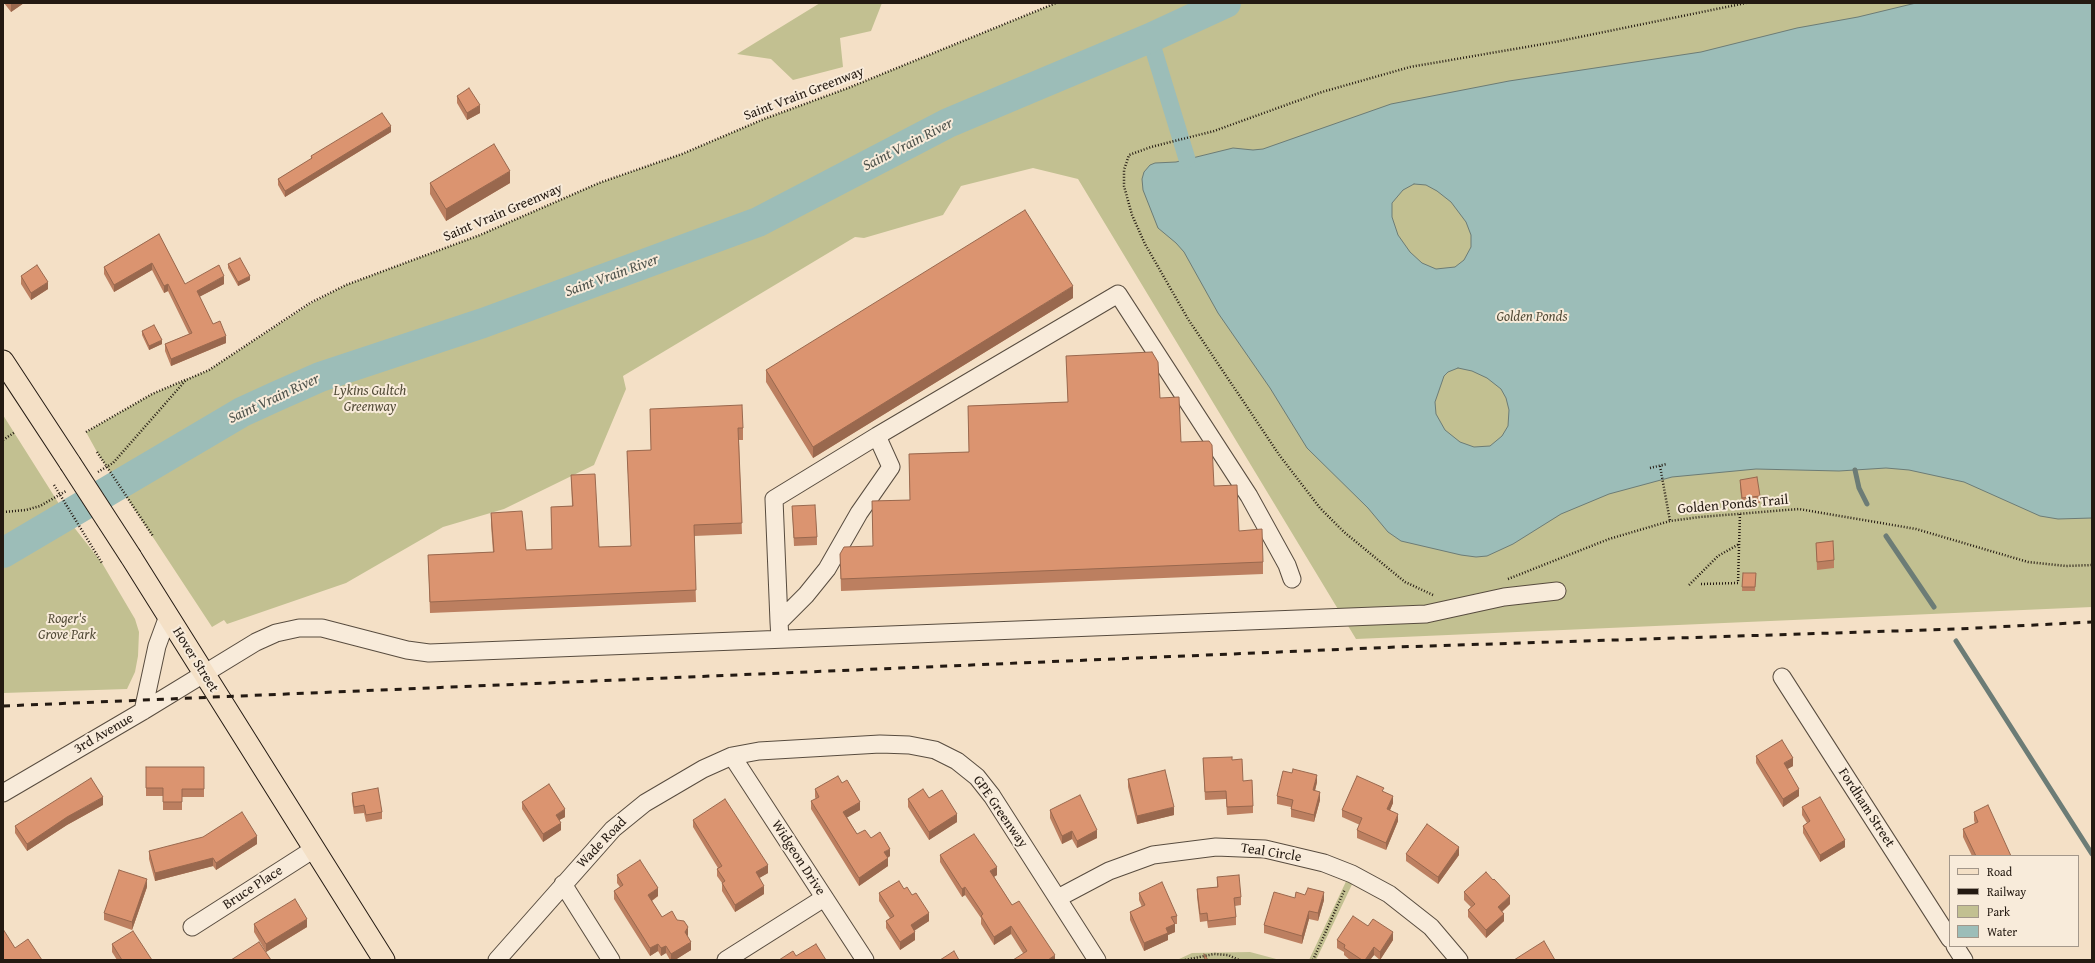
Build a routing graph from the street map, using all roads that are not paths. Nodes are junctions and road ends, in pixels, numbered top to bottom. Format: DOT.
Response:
graph roads {
  1 [pos="3,361"];
  2 [pos="877,436"];
  3 [pos="1292,579"];
  4 [pos="1557,591"];
  5 [pos="168,616"];
  6 [pos="779,622"];
  7 [pos="780,639"];
  8 [pos="204,674"];
  9 [pos="1782,677"];
  10 [pos="143,711"];
  11 [pos="732,756"];
  12 [pos="3,793"];
  13 [pos="314,849"];
  14 [pos="563,884"];
  15 [pos="824,898"];
  16 [pos="1058,898"];
  17 [pos="192,927"];
  18 [pos="1949,936"];
  19 [pos="1956,947"];
  20 [pos="384,960"];
  21 [pos="497,960"];
  22 [pos="612,960"];
  23 [pos="726,960"];
  24 [pos="864,960"];
  25 [pos="1097,960"];
  26 [pos="1459,960"];
  27 [pos="1964,960"];
  1 -- 5 [label="main road, Hover Street, bridge"];
  2 -- 3 [label="street"];
  2 -- 6 [label="street"];
  2 -- 6 [label="street"];
  4 -- 7 [label="street, 3rd Avenue"];
  5 -- 8 [label="main road, Hover Street"];
  5 -- 10 [label="street"];
  6 -- 7 [label="street"];
  7 -- 8 [label="street, 3rd Avenue"];
  8 -- 10 [label="street, 3rd Avenue"];
  8 -- 13 [label="main road, Hover Street"];
  9 -- 18 [label="street, Fordham Street"];
  10 -- 12 [label="street, 3rd Avenue"];
  11 -- 14 [label="street, Wade Road"];
  11 -- 15 [label="street, Widgeon Drive"];
  11 -- 16 [label="street, GPE Greenway"];
  13 -- 17 [label="street, Bruce Place"];
  13 -- 20 [label="main road, Hover Street"];
  14 -- 21 [label="street, Wade Road"];
  14 -- 22 [label="street"];
  15 -- 23 [label="street"];
  15 -- 24 [label="street, Widgeon Drive"];
  16 -- 25 [label="street, GPE Greenway"];
  16 -- 26 [label="street, Teal Circle"];
  19 -- 27 [label="street"];
}
